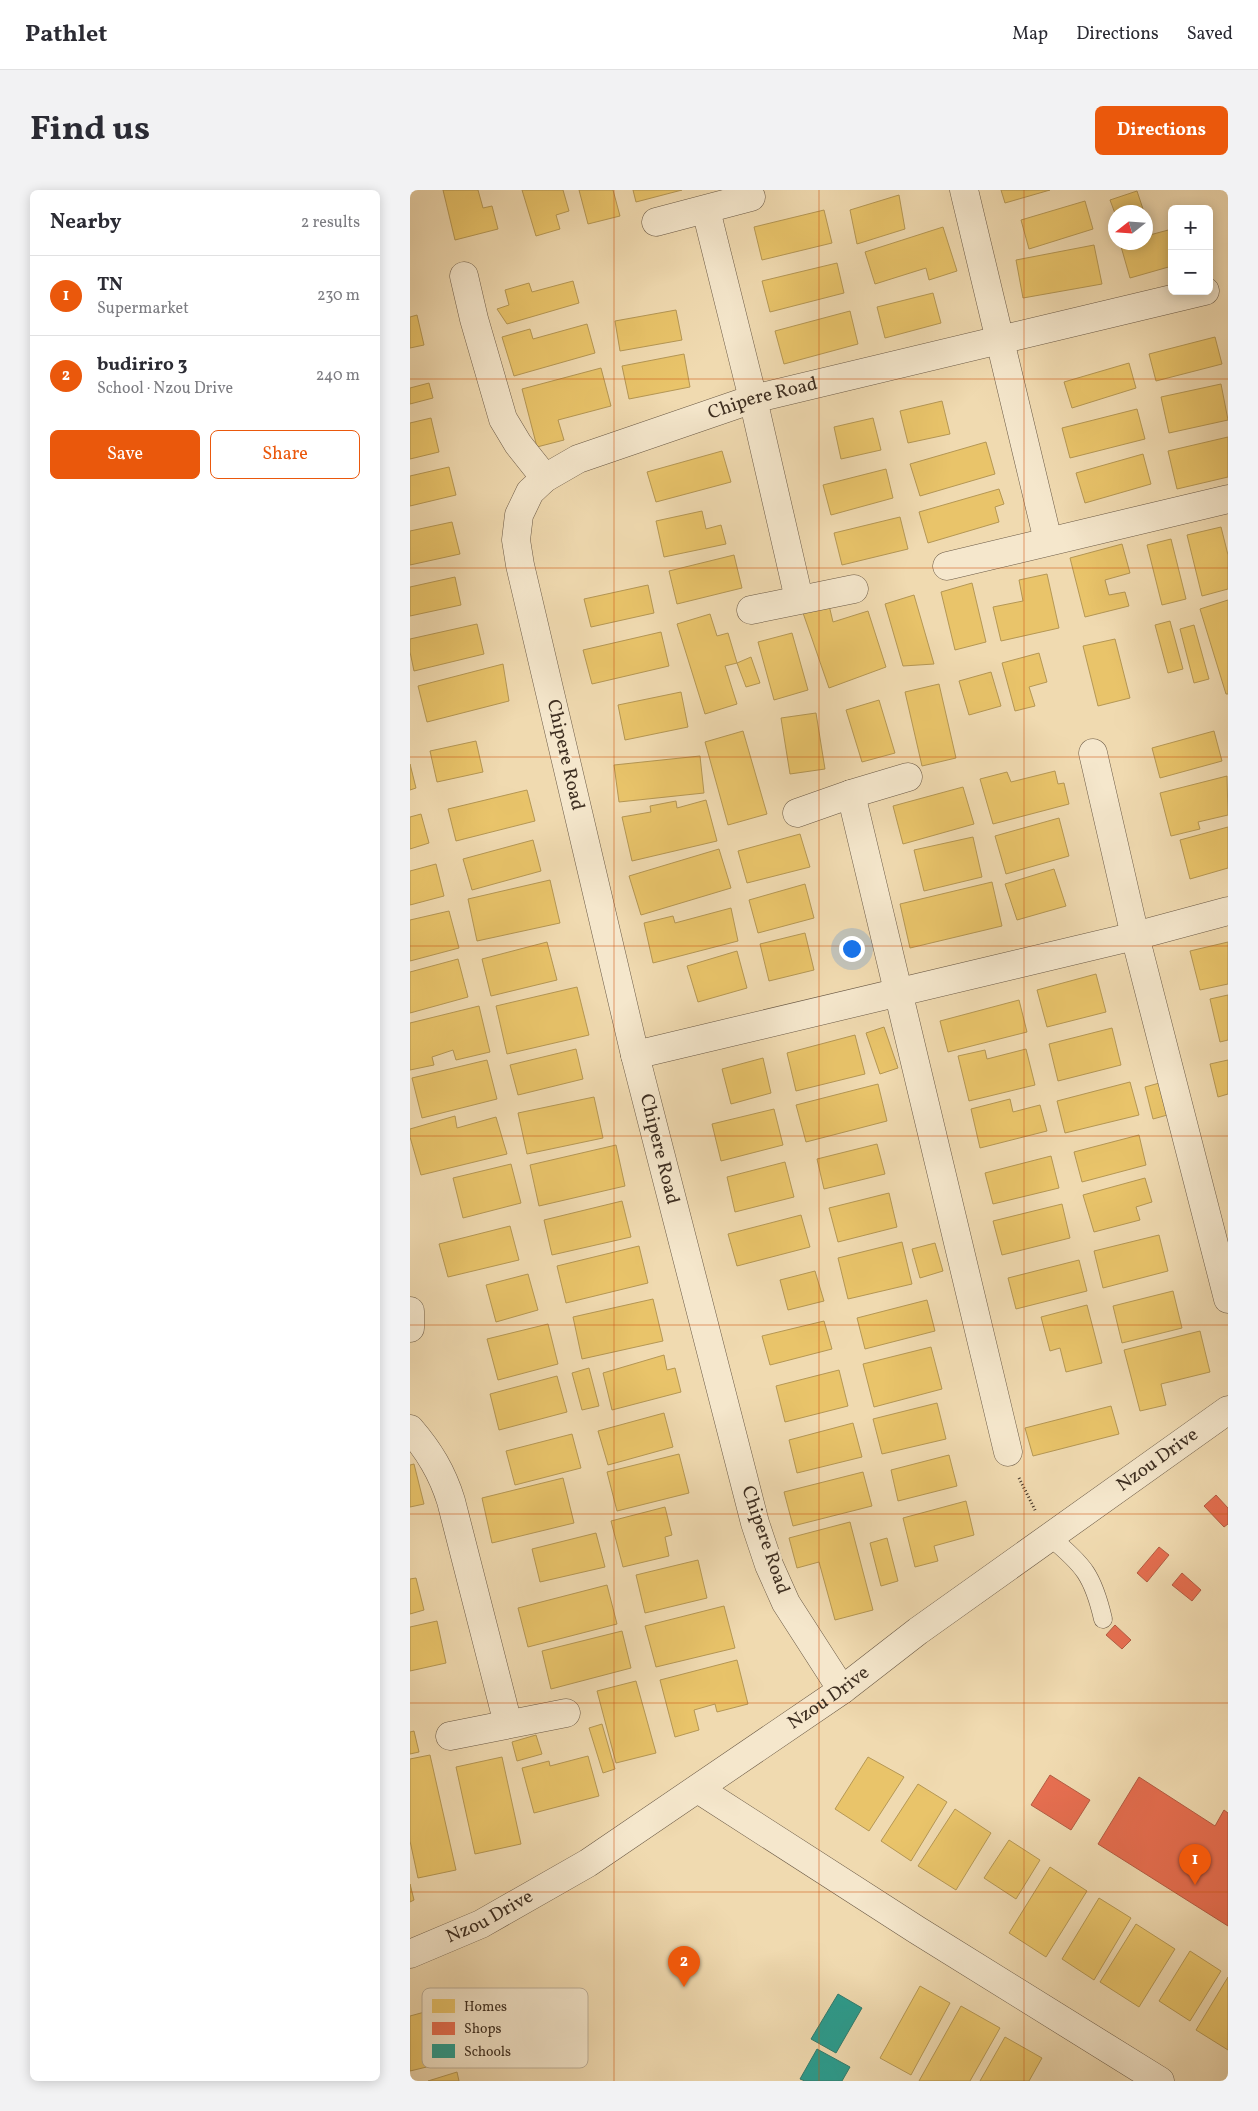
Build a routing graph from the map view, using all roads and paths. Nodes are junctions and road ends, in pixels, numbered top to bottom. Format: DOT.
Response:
graph roads {
  1 [pos="964,190"];
  2 [pos="751,197"];
  3 [pos="706,210"];
  4 [pos="656,222"];
  5 [pos="464,276"];
  6 [pos="1228,286"];
  7 [pos="1213,289"];
  8 [pos="1189,295"];
  9 [pos="999,341"];
  10 [pos="753,398"];
  11 [pos="546,478"];
  12 [pos="1228,499"];
  13 [pos="1048,541"];
  14 [pos="947,566"];
  15 [pos="854,588"];
  16 [pos="799,599"];
  17 [pos="751,610"];
  18 [pos="1093,753"];
  19 [pos="908,777"];
  20 [pos="851,794"];
  21 [pos="797,813"];
  22 [pos="1228,911"];
  23 [pos="1135,936"];
  24 [pos="899,992"];
  25 [pos="635,1055"];
  26 [pos="1228,1298"];
  27 [pos="410,1311"];
  28 [pos="410,1328"];
  29 [pos="1228,1410"];
  30 [pos="410,1428"];
  31 [pos="1008,1452"];
  32 [pos="1050,1537"];
  33 [pos="1103,1620"];
  34 [pos="842,1690"];
  35 [pos="566,1713"];
  36 [pos="508,1724"];
  37 [pos="450,1736"];
  38 [pos="698,1789"];
  39 [pos="410,1954"];
  40 [pos="1160,2081"];
  1 -- 9 [label="street"];
  2 -- 3 [label="street"];
  3 -- 4 [label="street"];
  3 -- 10 [label="street"];
  5 -- 11 [label="street"];
  6 -- 7 [label="street"];
  8 -- 9 [label="street, Chipere Road"];
  9 -- 10 [label="street, Chipere Road"];
  9 -- 13 [label="street"];
  10 -- 11 [label="street, Chipere Road"];
  10 -- 16 [label="street"];
  11 -- 25 [label="street, Chipere Road"];
  12 -- 13 [label="street"];
  13 -- 14 [label="street"];
  15 -- 16 [label="street"];
  16 -- 17 [label="street"];
  18 -- 23 [label="street"];
  19 -- 20 [label="street"];
  20 -- 21 [label="street"];
  20 -- 24 [label="street"];
  22 -- 23 [label="street"];
  23 -- 24 [label="street"];
  23 -- 26 [label="street"];
  24 -- 25 [label="street"];
  24 -- 31 [label="street"];
  25 -- 34 [label="street, Chipere Road"];
  27 -- 28 [label="street"];
  29 -- 32 [label="street, Nzou Drive"];
  30 -- 36 [label="street"];
  31 -- 32 [label="path"];
  32 -- 33 [label="lane"];
  32 -- 34 [label="street, Nzou Drive"];
  34 -- 38 [label="street, Nzou Drive"];
  35 -- 36 [label="street"];
  36 -- 37 [label="street"];
  38 -- 39 [label="street, Nzou Drive"];
  38 -- 40 [label="street"];
}
